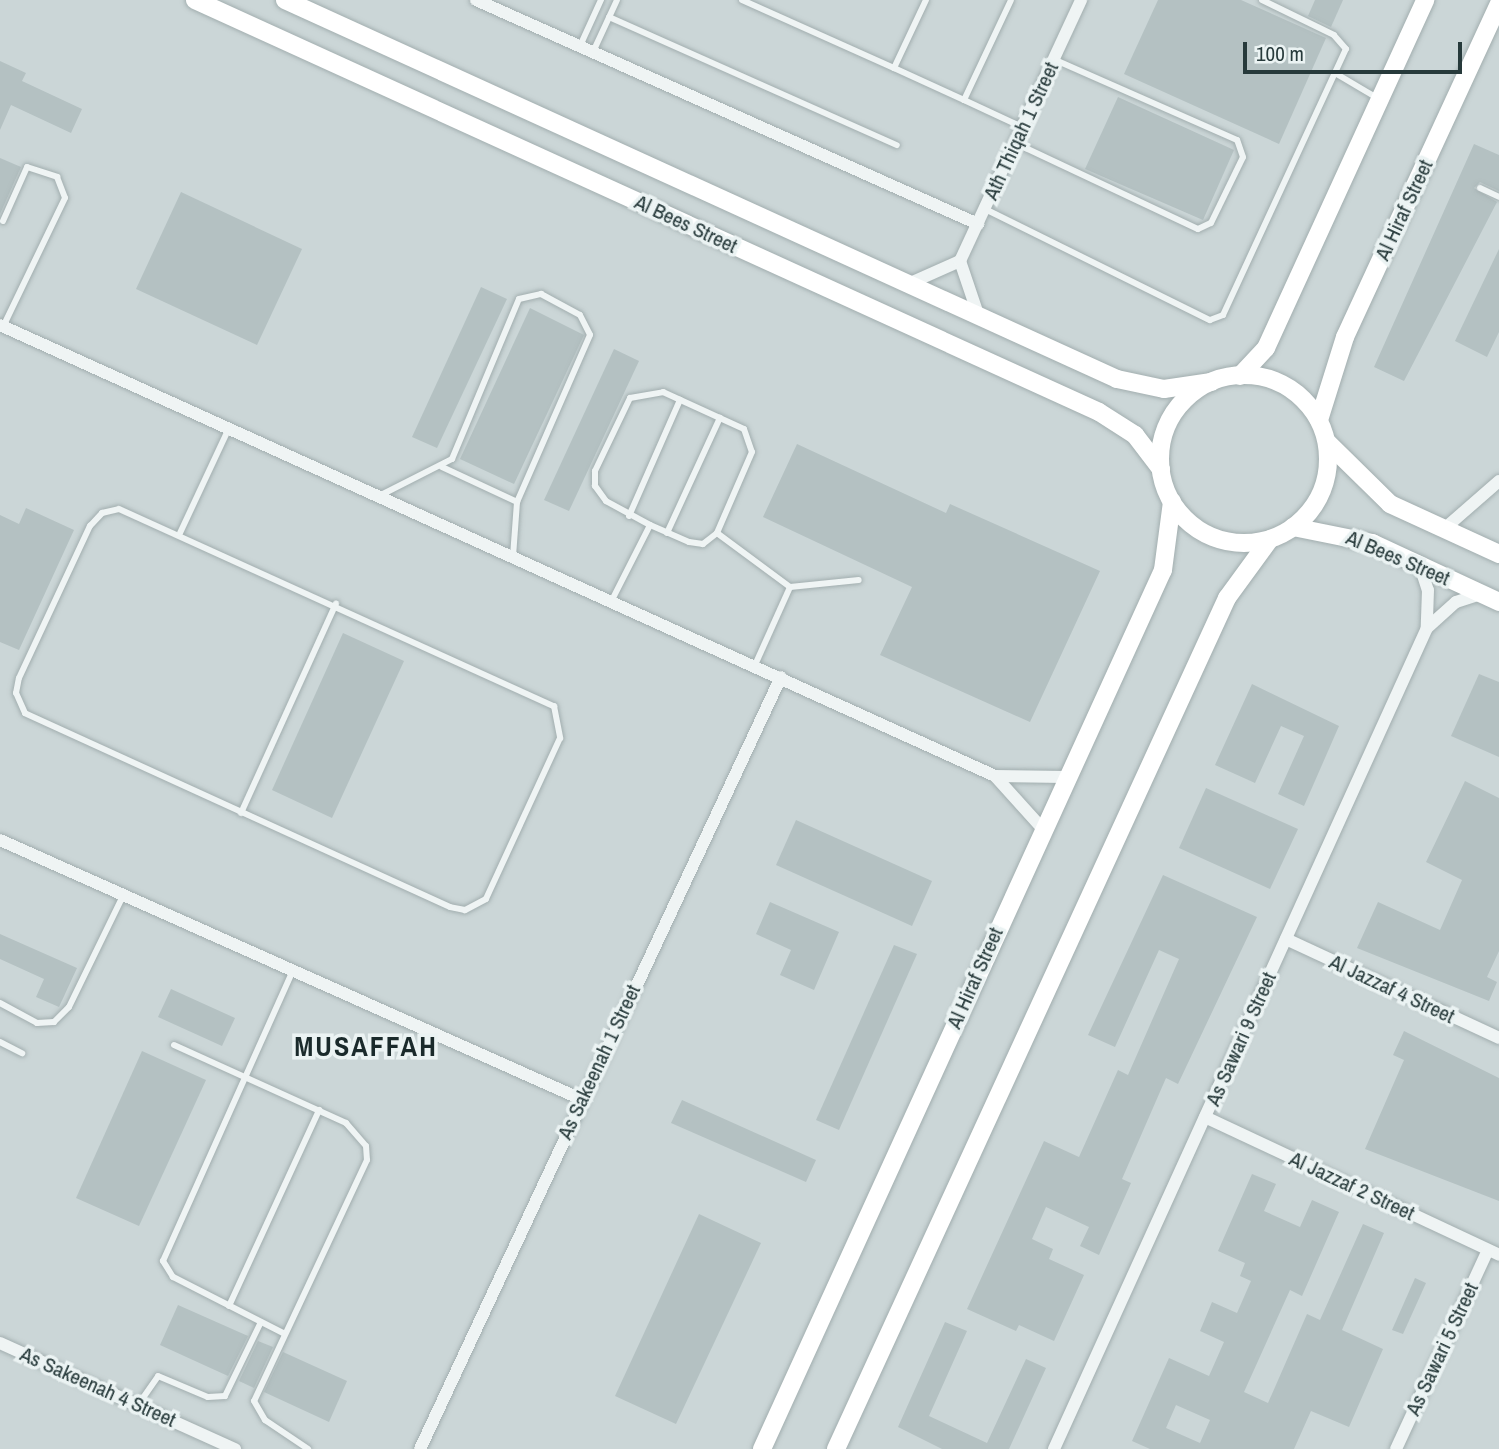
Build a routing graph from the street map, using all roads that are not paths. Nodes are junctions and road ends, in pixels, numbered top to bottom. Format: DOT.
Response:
graph roads {
  1 [pos="195,0"];
  2 [pos="285,0"];
  3 [pos="476,0"];
  4 [pos="601,0"];
  5 [pos="617,0"];
  6 [pos="742,0"];
  7 [pos="926,0"];
  8 [pos="1011,0"];
  9 [pos="1081,0"];
  10 [pos="1262,0"];
  11 [pos="1425,0"];
  12 [pos="1499,4"];
  13 [pos="609,17"];
  14 [pos="579,46"];
  15 [pos="593,52"];
  16 [pos="1054,59"];
  17 [pos="894,68"];
  18 [pos="1335,73"];
  19 [pos="1380,99"];
  20 [pos="964,100"];
  21 [pos="1022,127"];
  22 [pos="1015,143"];
  23 [pos="897,145"];
  24 [pos="1480,188"];
  25 [pos="1499,197"];
  26 [pos="985,209"];
  27 [pos="3,220"];
  28 [pos="978,224"];
  29 [pos="960,261"];
  30 [pos="908,284"];
  31 [pos="979,317"];
  32 [pos="2,326"];
  33 [pos="1240,376"];
  34 [pos="1211,382"];
  35 [pos="680,400"];
  36 [pos="720,418"];
  37 [pos="1319,420"];
  38 [pos="229,428"];
  39 [pos="1326,442"];
  40 [pos="442,467"];
  41 [pos="1161,469"];
  42 [pos="1499,481"];
  43 [pos="379,496"];
  44 [pos="517,502"];
  45 [pos="1172,502"];
  46 [pos="629,516"];
  47 [pos="649,525"];
  48 [pos="1293,527"];
  49 [pos="1444,529"];
  50 [pos="180,533"];
  51 [pos="667,533"];
  52 [pos="717,533"];
  53 [pos="1270,539"];
  54 [pos="1499,554"];
  55 [pos="513,556"];
  56 [pos="1420,566"];
  57 [pos="859,580"];
  58 [pos="790,587"];
  59 [pos="1481,594"];
  60 [pos="612,600"];
  61 [pos="1499,602"];
  62 [pos="336,604"];
  63 [pos="1427,628"];
  64 [pos="755,665"];
  65 [pos="781,677"];
  66 [pos="995,776"];
  67 [pos="1065,777"];
  68 [pos="241,813"];
  69 [pos="1042,828"];
  70 [pos="0,840"];
  71 [pos="124,894"];
  72 [pos="1286,939"];
  73 [pos="293,970"];
  74 [pos="0,1003"];
  75 [pos="1499,1038"];
  76 [pos="0,1042"];
  77 [pos="174,1045"];
  78 [pos="22,1053"];
  79 [pos="244,1077"];
  80 [pos="581,1099"];
  81 [pos="319,1111"];
  82 [pos="1205,1117"];
  83 [pos="1493,1252"];
  84 [pos="229,1306"];
  85 [pos="261,1322"];
  86 [pos="285,1334"];
  87 [pos="0,1343"];
  88 [pos="138,1405"];
  89 [pos="233,1449"];
  90 [pos="308,1449"];
  91 [pos="420,1449"];
  92 [pos="762,1449"];
  93 [pos="836,1449"];
  94 [pos="1054,1449"];
  95 [pos="1396,1449"];
  1 -- 41 [label="street, Al Bees Street"];
  2 -- 30 [label="street, Al Bees Street"];
  3 -- 14 [label="street"];
  4 -- 14 [label="lane"];
  5 -- 13 [label="lane"];
  6 -- 17 [label="lane"];
  7 -- 17 [label="lane"];
  8 -- 20 [label="lane"];
  9 -- 16 [label="street, Ath Thiqah 1 Street"];
  10 -- 18 [label="lane"];
  11 -- 19 [label="street"];
  12 -- 37 [label="street, Al Hiraf Street"];
  13 -- 15 [label="lane"];
  13 -- 23 [label="lane"];
  14 -- 15 [label="street"];
  15 -- 28 [label="street"];
  16 -- 21 [label="street, Ath Thiqah 1 Street"];
  16 -- 22 [label="lane"];
  17 -- 20 [label="lane"];
  18 -- 19 [label="lane"];
  18 -- 26 [label="lane"];
  19 -- 33 [label="street"];
  20 -- 21 [label="lane"];
  21 -- 22 [label="street, Ath Thiqah 1 Street"];
  22 -- 26 [label="street, Ath Thiqah 1 Street"];
  24 -- 25 [label="lane"];
  26 -- 28 [label="street, Ath Thiqah 1 Street"];
  27 -- 32 [label="lane"];
  28 -- 29 [label="street, Ath Thiqah 1 Street"];
  29 -- 30 [label="street"];
  29 -- 31 [label="street"];
  30 -- 31 [label="street, Al Bees Street"];
  31 -- 34 [label="street, Al Bees Street"];
  32 -- 38 [label="street"];
  33 -- 34 [label="street"];
  33 -- 37 [label="street"];
  34 -- 41 [label="street"];
  35 -- 36 [label="lane"];
  35 -- 46 [label="lane"];
  35 -- 46 [label="lane"];
  36 -- 51 [label="lane"];
  36 -- 52 [label="lane"];
  37 -- 39 [label="street"];
  38 -- 43 [label="street"];
  38 -- 50 [label="lane"];
  39 -- 48 [label="street"];
  39 -- 49 [label="street"];
  40 -- 43 [label="lane"];
  40 -- 44 [label="lane"];
  40 -- 44 [label="lane"];
  41 -- 45 [label="street"];
  42 -- 49 [label="street"];
  43 -- 55 [label="street"];
  44 -- 55 [label="lane"];
  45 -- 53 [label="street"];
  45 -- 67 [label="street, Al Hiraf Street"];
  46 -- 47 [label="lane"];
  47 -- 51 [label="lane"];
  47 -- 60 [label="lane"];
  48 -- 53 [label="street"];
  48 -- 56 [label="street, Al Bees Street"];
  49 -- 54 [label="street"];
  50 -- 62 [label="lane"];
  50 -- 68 [label="lane"];
  51 -- 52 [label="lane"];
  52 -- 58 [label="lane"];
  53 -- 93 [label="street"];
  55 -- 60 [label="street"];
  56 -- 59 [label="street, Al Bees Street"];
  56 -- 63 [label="street, As Sawari 9 Street"];
  57 -- 58 [label="lane"];
  58 -- 64 [label="lane"];
  59 -- 61 [label="street, Al Bees Street"];
  59 -- 63 [label="street, As Sawari 9 Street"];
  60 -- 64 [label="street"];
  62 -- 68 [label="lane"];
  62 -- 68 [label="lane"];
  63 -- 72 [label="street, As Sawari 9 Street"];
  64 -- 65 [label="street"];
  65 -- 66 [label="street"];
  65 -- 80 [label="street, As Sakeenah 1 Street"];
  66 -- 67 [label="street"];
  66 -- 69 [label="street"];
  67 -- 69 [label="street, Al Hiraf Street"];
  69 -- 92 [label="street, Al Hiraf Street"];
  70 -- 71 [label="street"];
  71 -- 73 [label="street"];
  71 -- 74 [label="lane"];
  72 -- 75 [label="street, Al Jazzaf 4 Street"];
  72 -- 82 [label="street, As Sawari 9 Street"];
  73 -- 79 [label="lane"];
  73 -- 80 [label="street"];
  76 -- 78 [label="lane"];
  77 -- 79 [label="lane"];
  79 -- 81 [label="lane"];
  79 -- 84 [label="lane"];
  80 -- 91 [label="street, As Sakeenah 1 Street"];
  81 -- 84 [label="lane"];
  81 -- 86 [label="lane"];
  82 -- 83 [label="street, Al Jazzaf 2 Street"];
  82 -- 94 [label="street, As Sawari 9 Street"];
  83 -- 95 [label="street, As Sawari 5 Street"];
  84 -- 85 [label="lane"];
  85 -- 86 [label="lane"];
  85 -- 88 [label="lane"];
  86 -- 90 [label="lane"];
  87 -- 88 [label="street, As Sakeenah 4 Street"];
  88 -- 89 [label="street, As Sakeenah 4 Street"];
}
